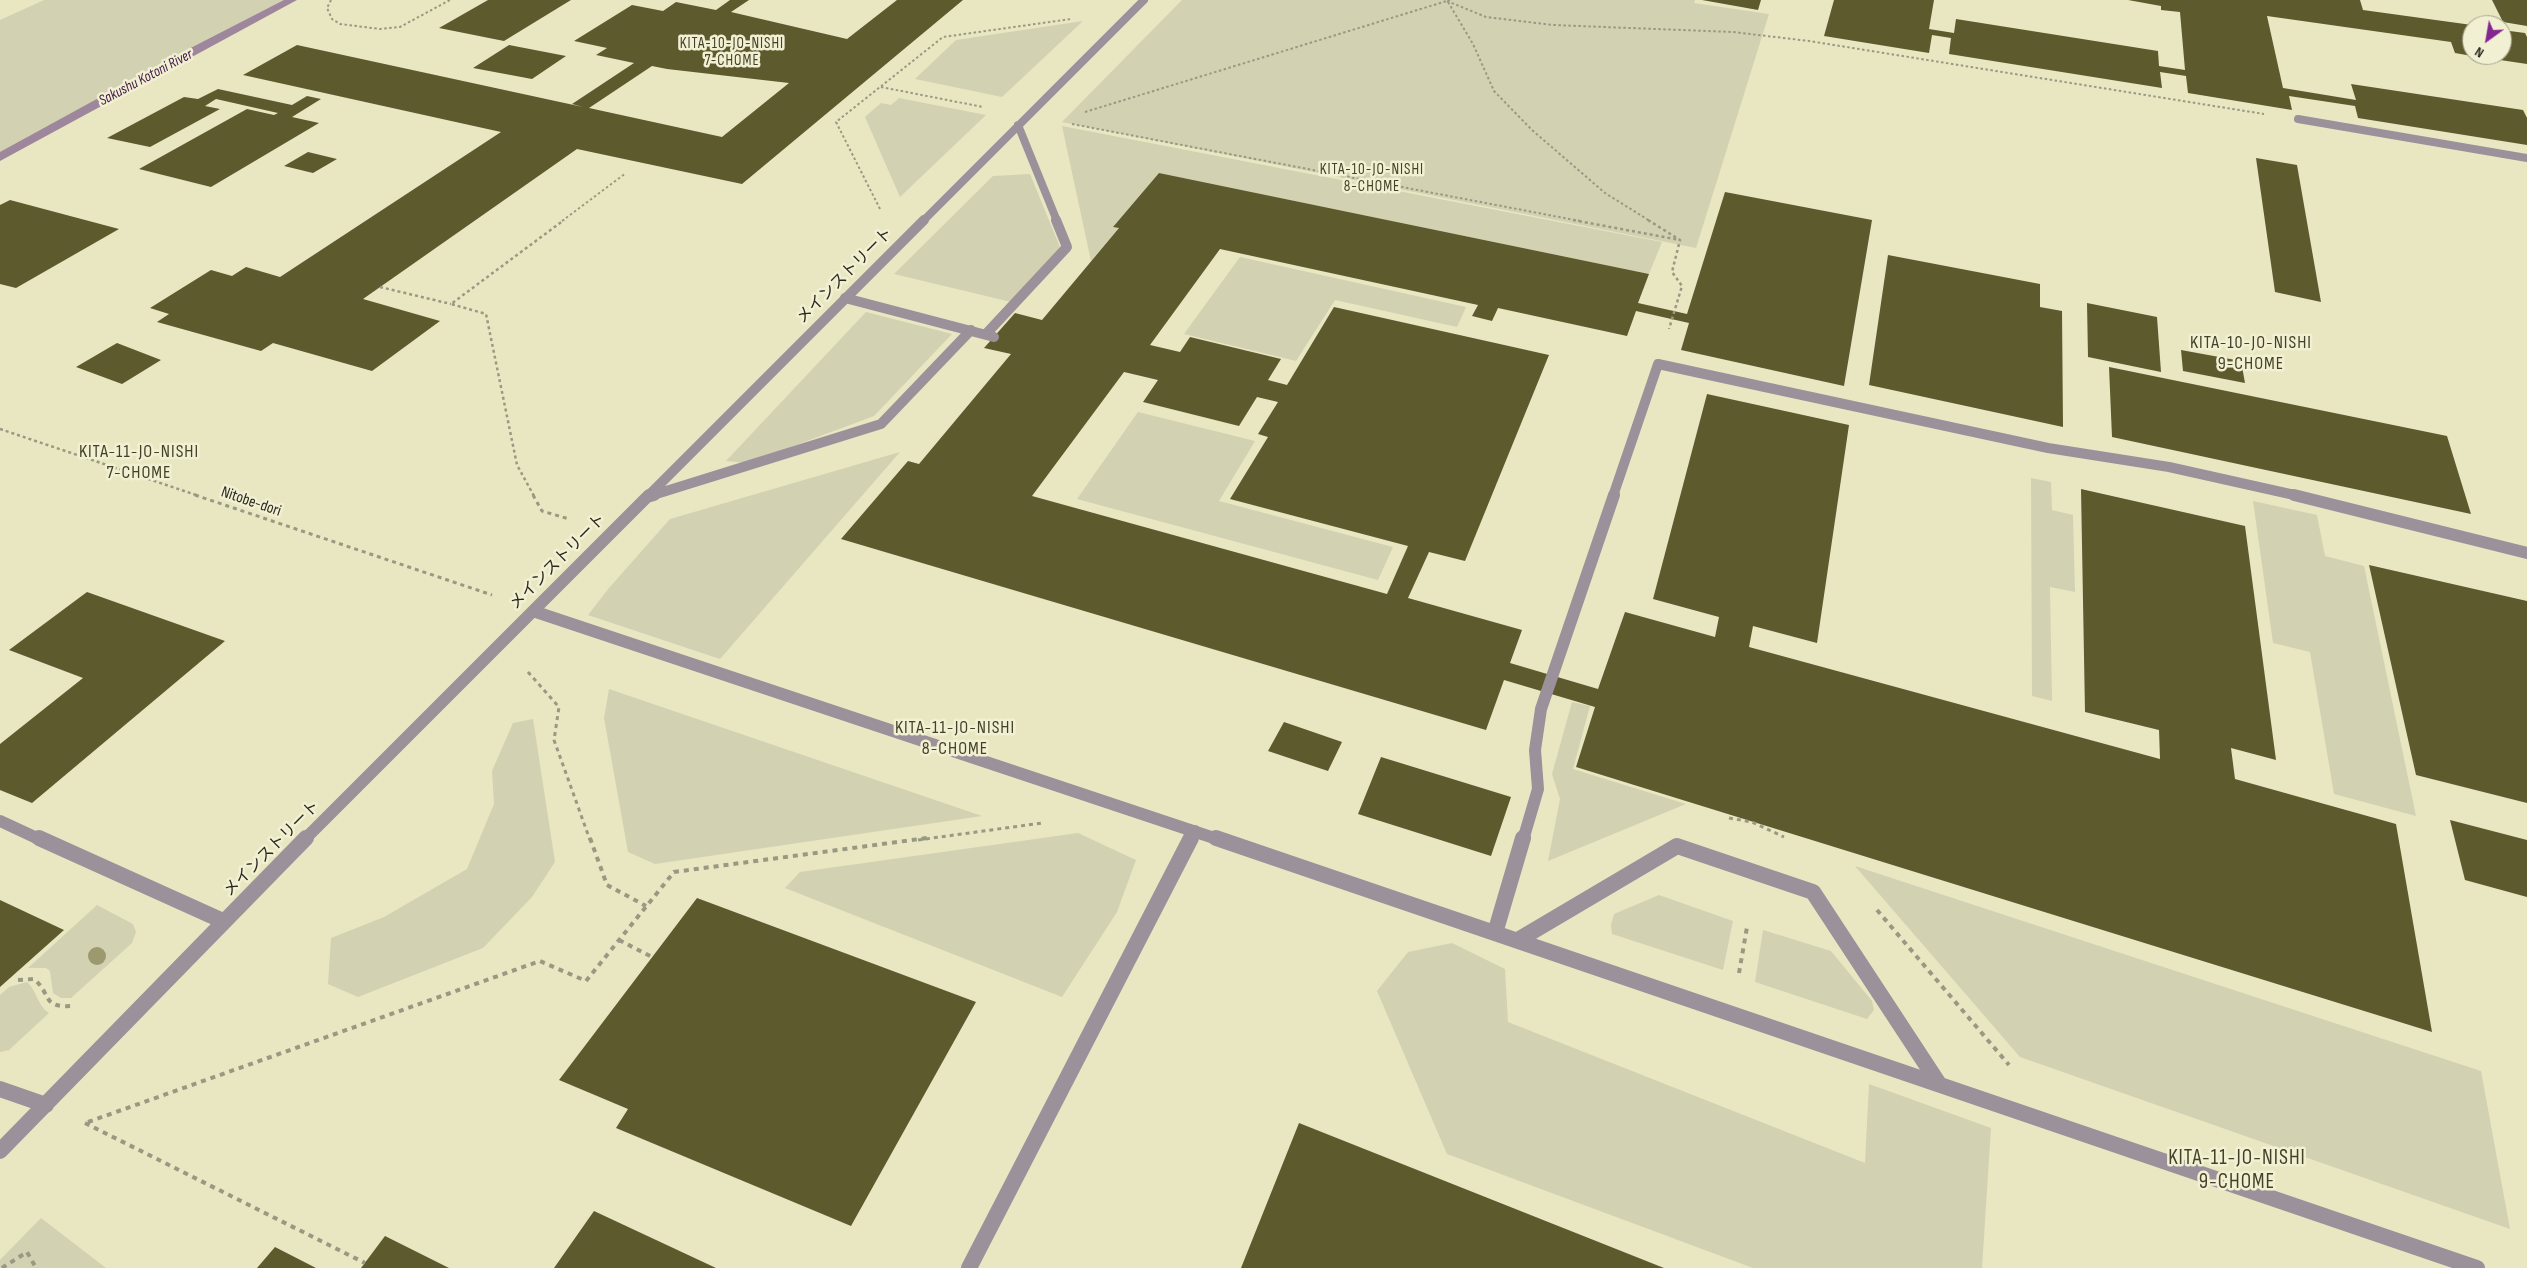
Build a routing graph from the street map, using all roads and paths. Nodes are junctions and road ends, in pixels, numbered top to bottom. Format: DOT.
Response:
graph roads {
  1 [pos="331,0"];
  2 [pos="450,0"];
  3 [pos="1144,0"];
  4 [pos="1448,0"];
  5 [pos="1078,18"];
  6 [pos="881,87"];
  7 [pos="989,108"];
  8 [pos="1076,115"];
  9 [pos="2298,120"];
  10 [pos="1067,122"];
  11 [pos="1018,125"];
  12 [pos="2527,158"];
  13 [pos="626,173"];
  14 [pos="882,212"];
  15 [pos="1680,240"];
  16 [pos="380,287"];
  17 [pos="845,298"];
  18 [pos="451,304"];
  19 [pos="972,330"];
  20 [pos="1658,364"];
  21 [pos="0,429"];
  22 [pos="645,498"];
  23 [pos="574,520"];
  24 [pos="2527,553"];
  25 [pos="496,597"];
  26 [pos="532,611"];
  27 [pos="527,671"];
  28 [pos="0,821"];
  29 [pos="1752,822"];
  30 [pos="1044,823"];
  31 [pos="1195,831"];
  32 [pos="1793,841"];
  33 [pos="1872,905"];
  34 [pos="646,906"];
  35 [pos="223,921"];
  36 [pos="1748,926"];
  37 [pos="1495,933"];
  38 [pos="618,940"];
  39 [pos="1518,940"];
  40 [pos="652,957"];
  41 [pos="18,980"];
  42 [pos="72,1006"];
  43 [pos="1731,1013"];
  44 [pos="2011,1067"];
  45 [pos="1939,1084"];
  46 [pos="0,1089"];
  47 [pos="46,1105"];
  48 [pos="0,1151"];
  49 [pos="365,1263"];
  50 [pos="2,1268"];
  51 [pos="36,1268"];
  52 [pos="969,1268"];
  53 [pos="2477,1268"];
  1 -- 2 [label="path"];
  3 -- 11 [label="street, メインストリート"];
  4 -- 8 [label="path"];
  4 -- 9 [label="path"];
  4 -- 15 [label="path"];
  5 -- 6 [label="path"];
  6 -- 7 [label="path"];
  6 -- 14 [label="path"];
  9 -- 12 [label="street"];
  10 -- 15 [label="path"];
  11 -- 17 [label="street, メインストリート"];
  11 -- 19 [label="street"];
  13 -- 18 [label="path"];
  15 -- 20 [label="path"];
  16 -- 18 [label="path"];
  17 -- 19 [label="street"];
  17 -- 22 [label="street, メインストリート"];
  18 -- 23 [label="path"];
  19 -- 22 [label="street"];
  20 -- 24 [label="street"];
  20 -- 37 [label="street"];
  21 -- 25 [label="path, Nitobe-dori"];
  22 -- 26 [label="street, メインストリート"];
  26 -- 31 [label="street"];
  26 -- 35 [label="street, メインストリート"];
  27 -- 34 [label="path"];
  28 -- 35 [label="street"];
  29 -- 32 [label="path"];
  30 -- 34 [label="path"];
  31 -- 37 [label="street"];
  31 -- 52 [label="street"];
  33 -- 44 [label="path"];
  34 -- 38 [label="path"];
  35 -- 47 [label="street, メインストリート"];
  36 -- 43 [label="path"];
  37 -- 39 [label="street"];
  38 -- 40 [label="path"];
  38 -- 49 [label="path"];
  39 -- 43 [label="street"];
  39 -- 45 [label="street"];
  41 -- 42 [label="path"];
  43 -- 45 [label="street"];
  45 -- 53 [label="street"];
  46 -- 47 [label="street"];
  47 -- 48 [label="street, メインストリート"];
  50 -- 51 [label="path"];
}
